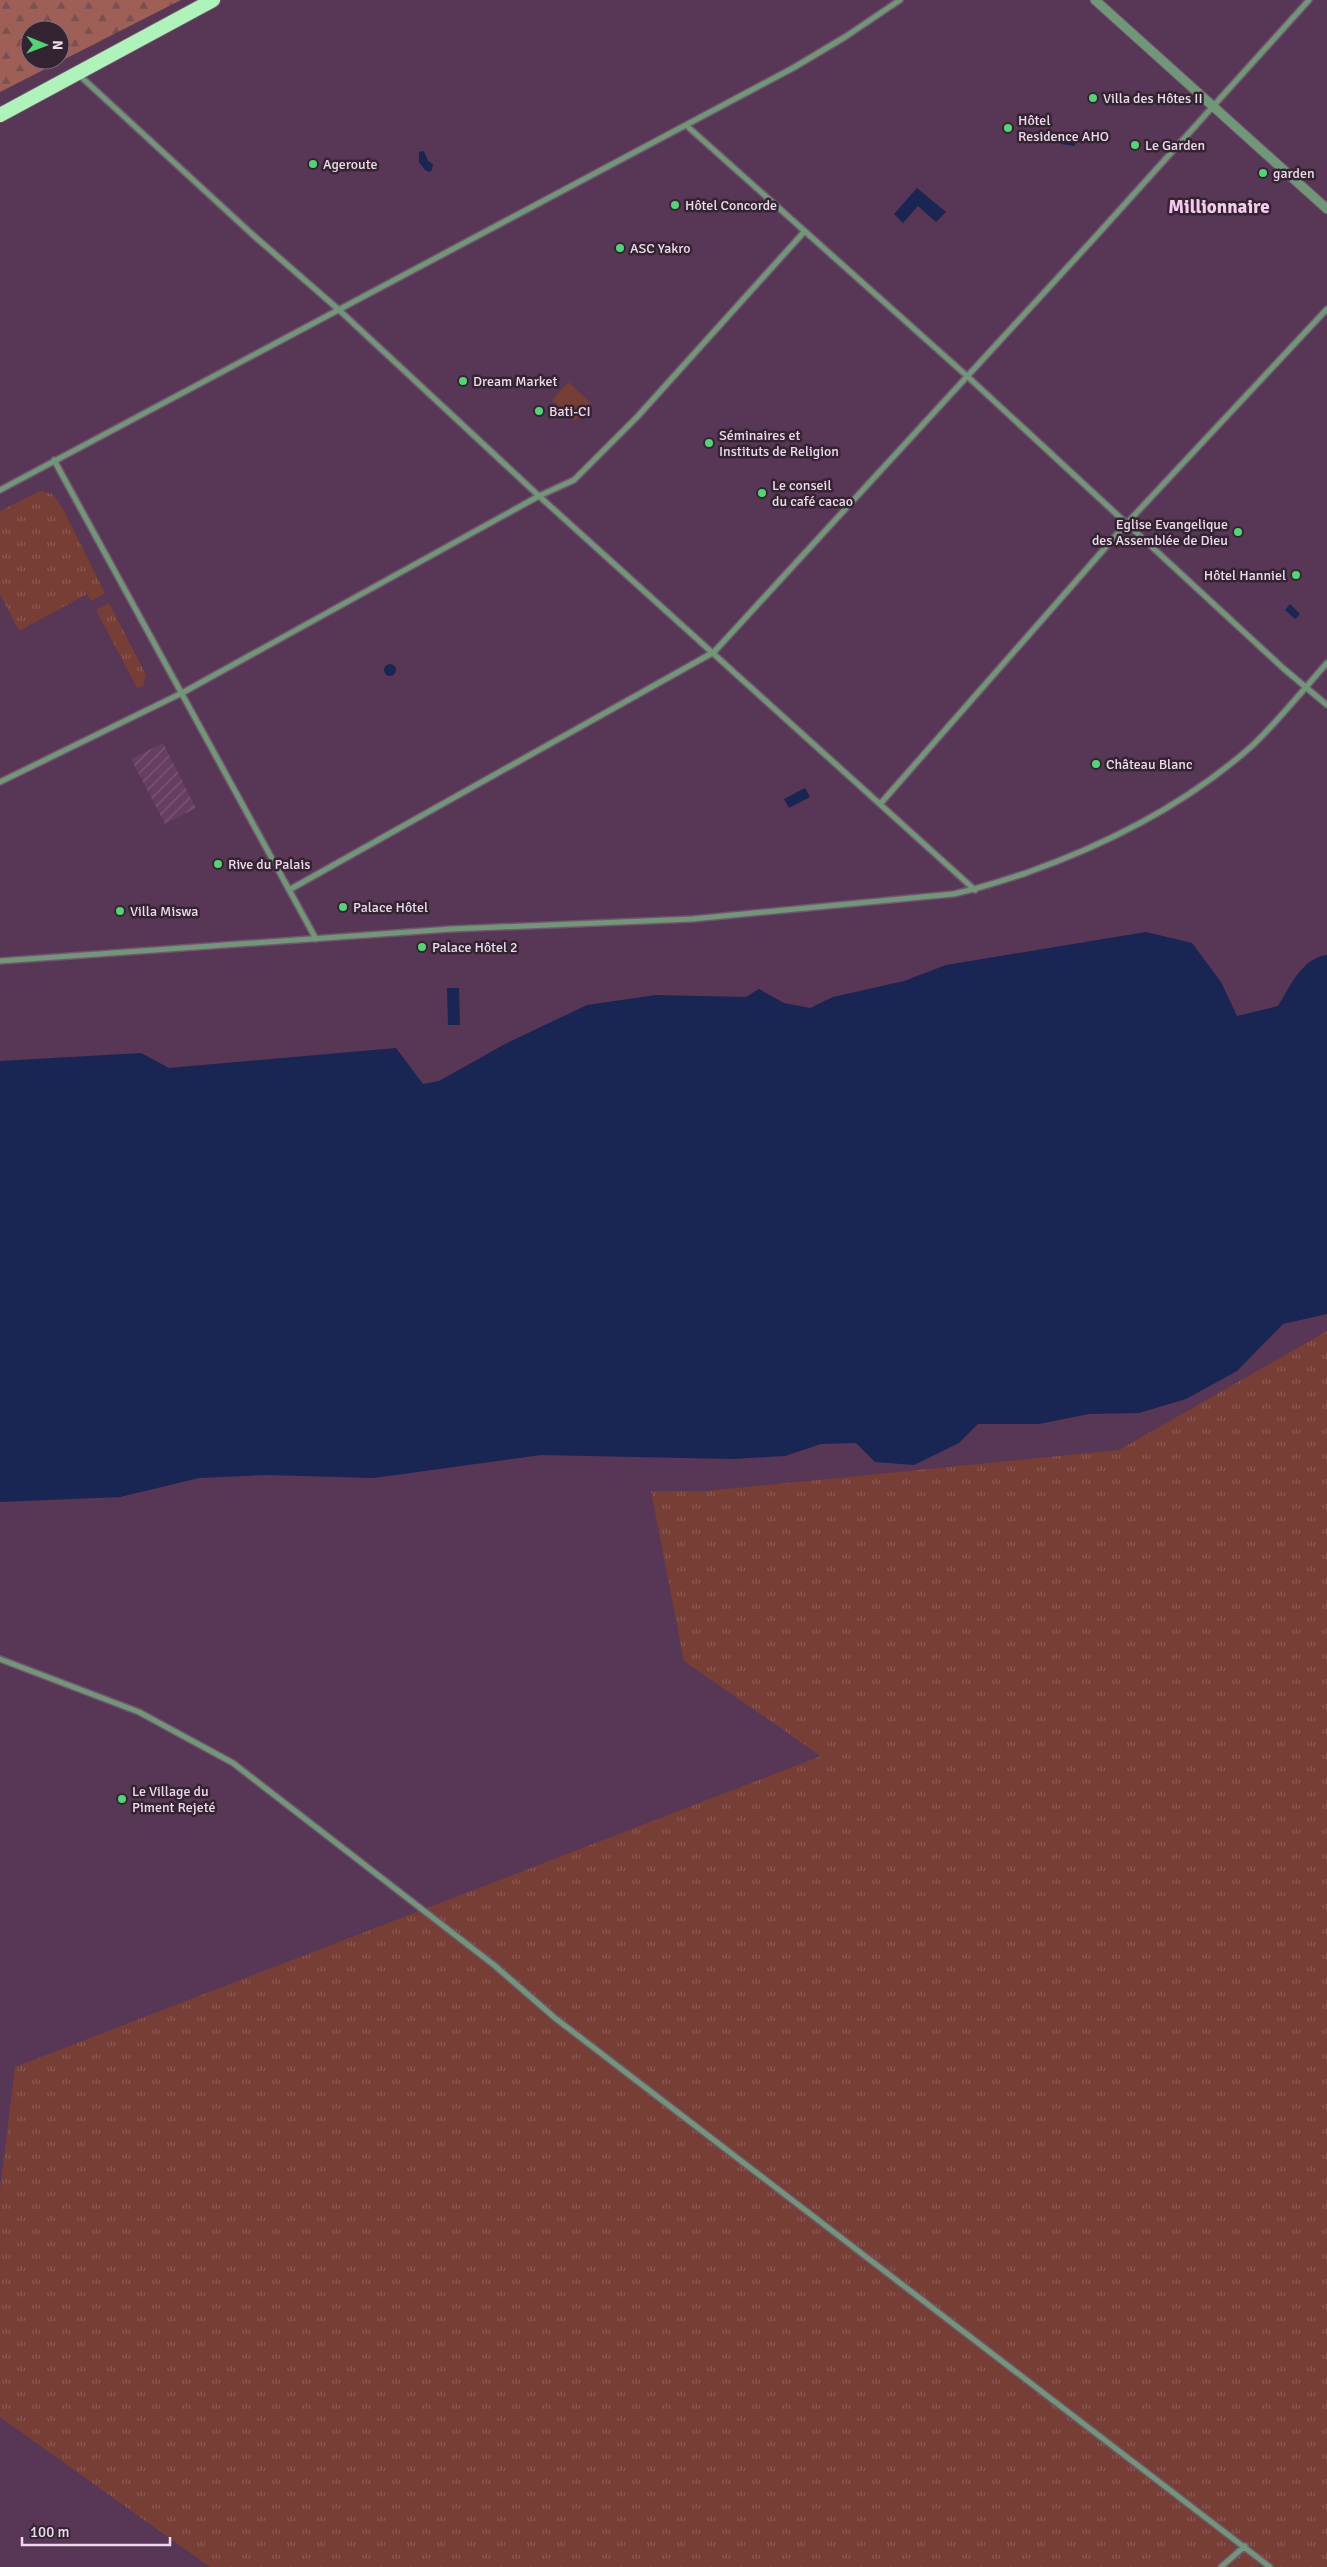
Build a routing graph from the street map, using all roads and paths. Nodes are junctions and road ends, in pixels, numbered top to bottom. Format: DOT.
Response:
graph roads {
  1 [pos="213,0"];
  2 [pos="900,0"];
  3 [pos="1095,0"];
  4 [pos="1309,0"];
  5 [pos="78,73"];
  6 [pos="1214,106"];
  7 [pos="0,115"];
  8 [pos="687,126"];
  9 [pos="1327,208"];
  10 [pos="804,232"];
  11 [pos="338,309"];
  12 [pos="1327,309"];
  13 [pos="967,376"];
  14 [pos="54,460"];
  15 [pos="0,490"];
  16 [pos="539,496"];
  17 [pos="1127,523"];
  18 [pos="714,652"];
  19 [pos="1327,663"];
  20 [pos="1306,687"];
  21 [pos="182,693"];
  22 [pos="1327,705"];
  23 [pos="0,782"];
  24 [pos="881,803"];
  25 [pos="289,890"];
  26 [pos="975,890"];
  27 [pos="316,939"];
  28 [pos="0,961"];
  29 [pos="0,1659"];
  30 [pos="1245,2546"];
  31 [pos="1221,2567"];
  32 [pos="1270,2567"];
  1 -- 5 [label="highway"];
  2 -- 8 [label="street"];
  3 -- 6 [label="street"];
  4 -- 6 [label="street"];
  5 -- 7 [label="highway"];
  5 -- 11 [label="street"];
  6 -- 9 [label="street"];
  6 -- 13 [label="street"];
  8 -- 10 [label="street"];
  8 -- 11 [label="street"];
  10 -- 13 [label="street"];
  10 -- 16 [label="street"];
  11 -- 14 [label="street"];
  11 -- 16 [label="street"];
  12 -- 17 [label="street"];
  13 -- 17 [label="street"];
  13 -- 18 [label="street"];
  14 -- 15 [label="street"];
  14 -- 21 [label="street"];
  16 -- 18 [label="street"];
  16 -- 21 [label="street"];
  17 -- 20 [label="street"];
  17 -- 24 [label="street"];
  18 -- 24 [label="street"];
  18 -- 25 [label="street"];
  19 -- 20 [label="street"];
  20 -- 22 [label="street"];
  20 -- 26 [label="street"];
  21 -- 23 [label="street"];
  21 -- 25 [label="street"];
  24 -- 26 [label="street"];
  25 -- 27 [label="street"];
  26 -- 27 [label="street"];
  27 -- 28 [label="street"];
  29 -- 30 [label="street"];
  30 -- 31 [label="street"];
  30 -- 32 [label="street"];
}
